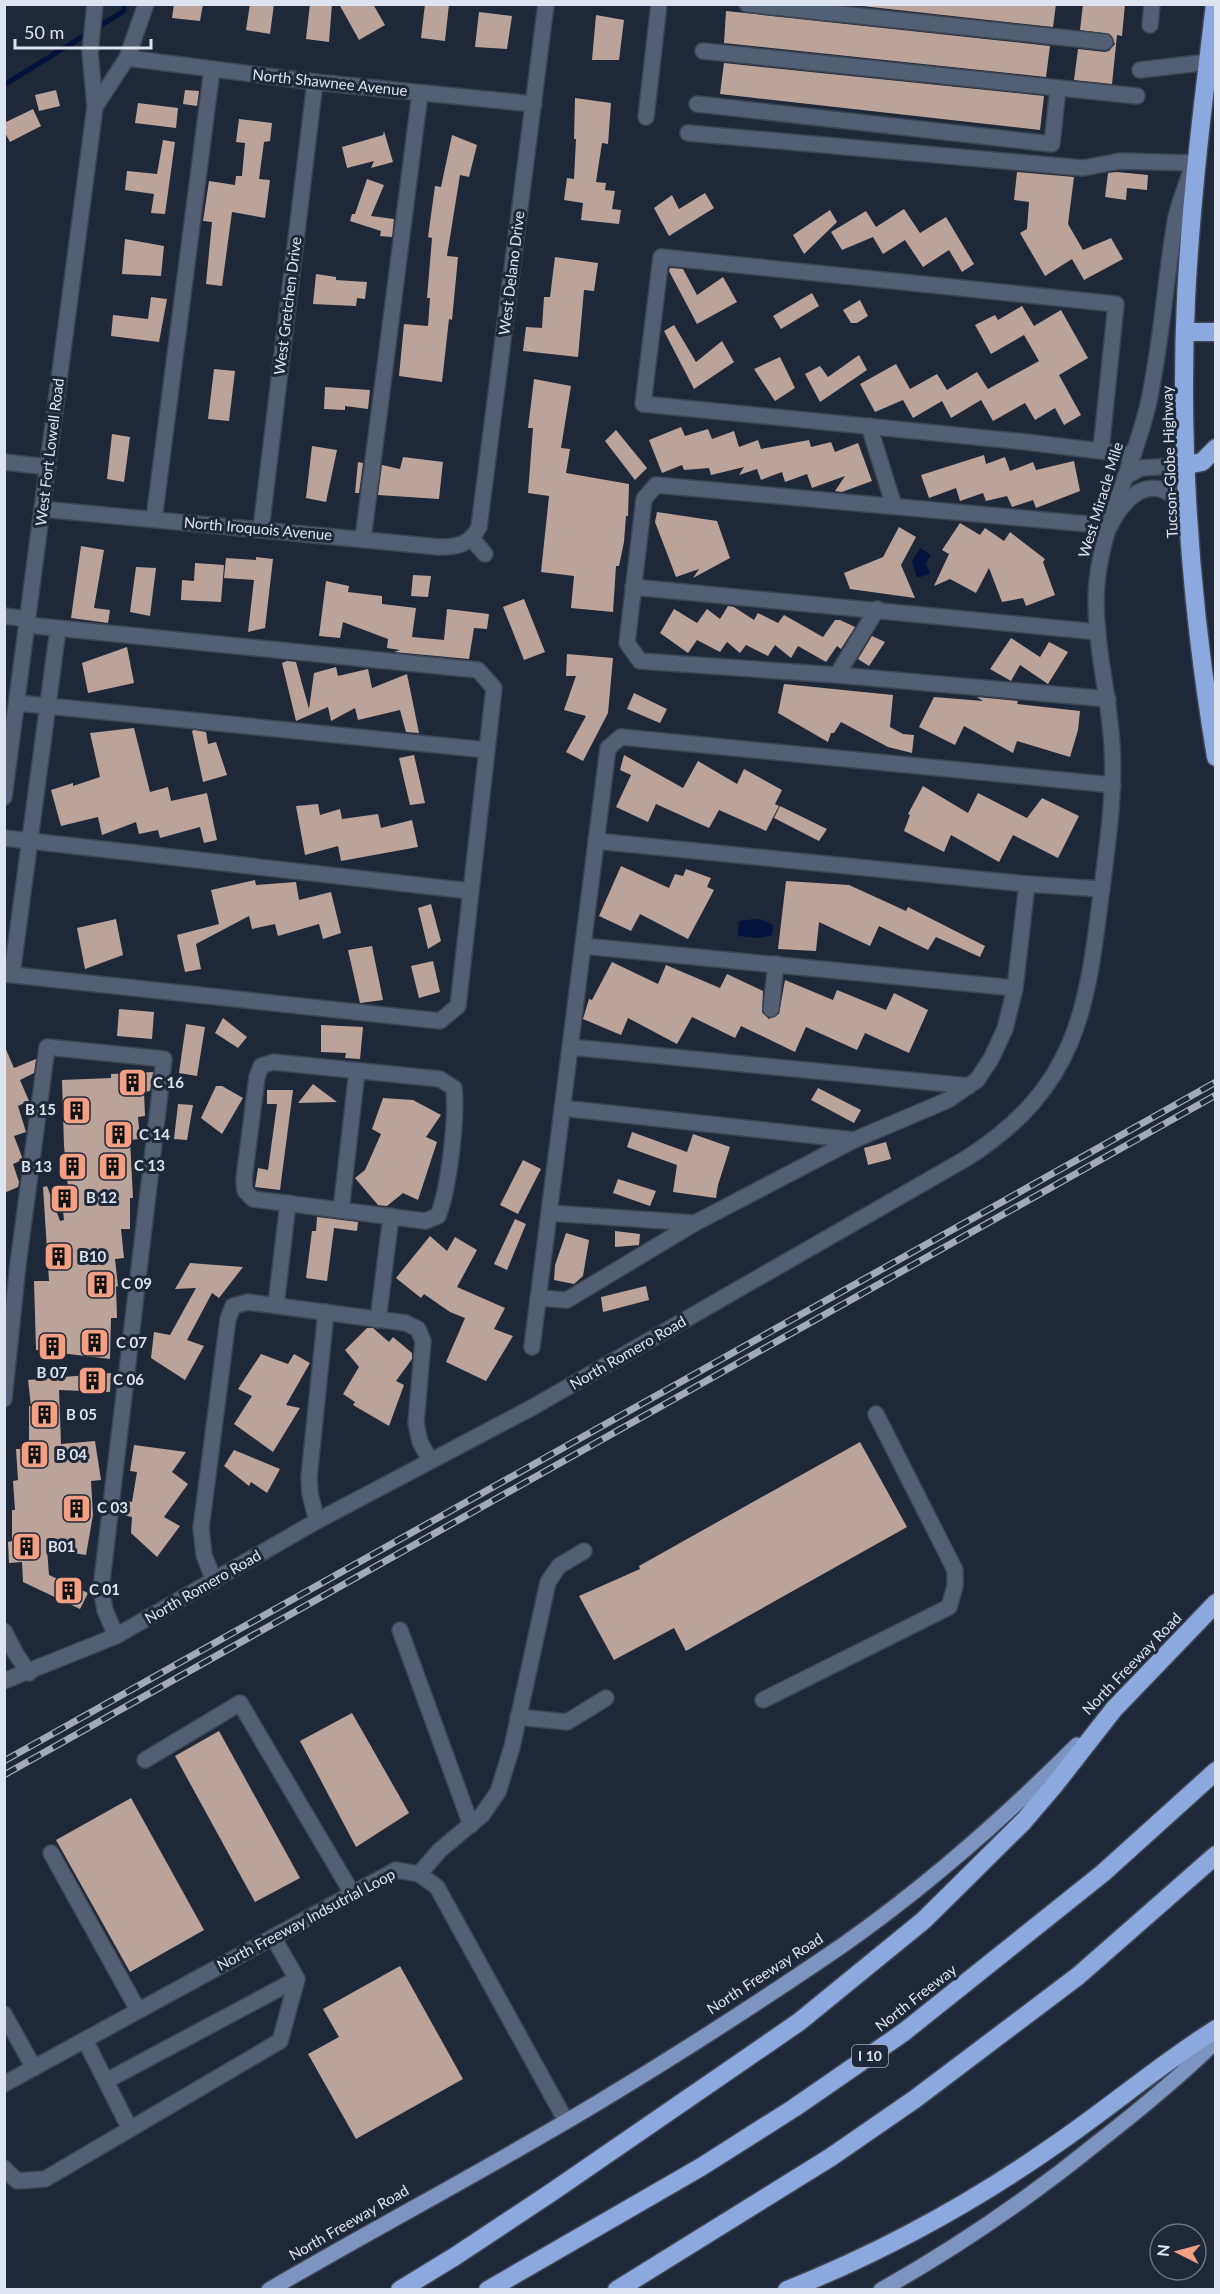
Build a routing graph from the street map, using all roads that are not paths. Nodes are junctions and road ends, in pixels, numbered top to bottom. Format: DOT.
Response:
graph roads {
  1 [pos="95,4"];
  2 [pos="146,4"];
  3 [pos="546,4"];
  4 [pos="659,4"];
  5 [pos="747,4"];
  6 [pos="1152,4"];
  7 [pos="1215,4"];
  8 [pos="1150,25"];
  9 [pos="1105,42"];
  10 [pos="703,51"];
  11 [pos="127,57"];
  12 [pos="1212,62"];
  13 [pos="212,69"];
  14 [pos="1140,70"];
  15 [pos="315,82"];
  16 [pos="1058,88"];
  17 [pos="420,93"];
  18 [pos="1137,96"];
  19 [pos="534,104"];
  20 [pos="697,104"];
  21 [pos="94,107"];
  22 [pos="646,117"];
  23 [pos="688,133"];
  24 [pos="1195,164"];
  25 [pos="1185,332"];
  26 [pos="1215,332"];
  27 [pos="869,426"];
  28 [pos="1215,448"];
  29 [pos="1101,450"];
  30 [pos="1133,455"];
  31 [pos="4,462"];
  32 [pos="1187,465"];
  33 [pos="48,467"];
  34 [pos="1125,477"];
  35 [pos="894,506"];
  36 [pos="42,509"];
  37 [pos="154,519"];
  38 [pos="1110,525"];
  39 [pos="261,529"];
  40 [pos="363,539"];
  41 [pos="472,539"];
  42 [pos="1192,549"];
  43 [pos="485,554"];
  44 [pos="633,587"];
  45 [pos="877,609"];
  46 [pos="4,616"];
  47 [pos="27,622"];
  48 [pos="58,629"];
  49 [pos="1098,632"];
  50 [pos="837,675"];
  51 [pos="1108,699"];
  52 [pos="17,703"];
  53 [pos="47,706"];
  54 [pos="487,750"];
  55 [pos="1215,757"];
  56 [pos="1113,785"];
  57 [pos="4,797"];
  58 [pos="4,838"];
  59 [pos="29,841"];
  60 [pos="596,841"];
  61 [pos="1027,884"];
  62 [pos="1102,889"];
  63 [pos="470,891"];
  64 [pos="583,946"];
  65 [pos="776,964"];
  66 [pos="8,974"];
  67 [pos="1015,988"];
  68 [pos="771,1009"];
  69 [pos="570,1047"];
  70 [pos="357,1071"];
  71 [pos="969,1086"];
  72 [pos="562,1108"];
  73 [pos="854,1140"];
  74 [pos="288,1203"];
  75 [pos="341,1210"];
  76 [pos="549,1213"];
  77 [pos="391,1216"];
  78 [pos="695,1223"];
  79 [pos="538,1298"];
  80 [pos="276,1305"];
  81 [pos="326,1312"];
  82 [pos="378,1320"];
  83 [pos="532,1347"];
  84 [pos="4,1400"];
  85 [pos="876,1414"];
  86 [pos="430,1460"];
  87 [pos="317,1521"];
  88 [pos="584,1551"];
  89 [pos="213,1581"];
  90 [pos="1215,1603"];
  91 [pos="400,1630"];
  92 [pos="4,1631"];
  93 [pos="116,1636"];
  94 [pos="29,1673"];
  95 [pos="4,1681"];
  96 [pos="606,1698"];
  97 [pos="763,1700"];
  98 [pos="1114,1709"];
  99 [pos="518,1717"];
  100 [pos="146,1760"];
  101 [pos="1215,1771"];
  102 [pos="471,1825"];
  103 [pos="51,1853"];
  104 [pos="1215,1855"];
  105 [pos="419,1874"];
  106 [pos="352,1893"];
  107 [pos="273,1937"];
  108 [pos="297,1979"];
  109 [pos="138,2010"];
  110 [pos="4,2014"];
  111 [pos="1215,2029"];
  112 [pos="85,2040"];
  113 [pos="1215,2041"];
  114 [pos="34,2067"];
  115 [pos="106,2081"];
  116 [pos="4,2084"];
  117 [pos="566,2121"];
  118 [pos="130,2129"];
  119 [pos="4,2168"];
  120 [pos="269,2289"];
  121 [pos="400,2289"];
  122 [pos="488,2289"];
  123 [pos="617,2289"];
  124 [pos="787,2289"];
  125 [pos="881,2289"];
  1 -- 21 [label="street, West Fort Lowell Road"];
  2 -- 11 [label="street, West Fort Lowell Road"];
  3 -- 19 [label="street, West Delano Drive"];
  4 -- 22 [label="street"];
  5 -- 9 [label="street"];
  6 -- 8 [label="street"];
  7 -- 12 [label="highway, West Miracle Mile"];
  10 -- 16 [label="street"];
  11 -- 13 [label="street, North Shawnee Avenue"];
  11 -- 21 [label="street, West Fort Lowell Road"];
  12 -- 14 [label="street"];
  12 -- 24 [label="highway, West Miracle Mile"];
  13 -- 15 [label="street, North Shawnee Avenue"];
  13 -- 37 [label="street"];
  15 -- 17 [label="street, North Shawnee Avenue"];
  15 -- 39 [label="street, West Gretchen Drive"];
  16 -- 18 [label="street"];
  16 -- 20 [label="street"];
  17 -- 19 [label="street, North Shawnee Avenue"];
  17 -- 40 [label="street"];
  19 -- 41 [label="street, West Delano Drive"];
  21 -- 33 [label="street, West Fort Lowell Road"];
  23 -- 24 [label="street"];
  24 -- 25 [label="highway, Tucson-Globe Highway"];
  24 -- 30 [label="street, West Miracle Mile"];
  25 -- 26 [label="highway"];
  25 -- 32 [label="highway, Tucson-Globe Highway"];
  27 -- 29 [label="street"];
  27 -- 29 [label="street"];
  27 -- 35 [label="street"];
  28 -- 32 [label="highway"];
  29 -- 30 [label="street"];
  30 -- 34 [label="street, West Miracle Mile"];
  31 -- 33 [label="street"];
  32 -- 34 [label="street"];
  32 -- 42 [label="highway, Tucson-Globe Highway"];
  33 -- 36 [label="street, West Fort Lowell Road"];
  34 -- 38 [label="street, West Miracle Mile"];
  35 -- 38 [label="street"];
  35 -- 44 [label="street"];
  36 -- 37 [label="street, North Iroquois Avenue"];
  36 -- 47 [label="street, West Fort Lowell Road"];
  37 -- 39 [label="street, North Iroquois Avenue"];
  38 -- 42 [label="street"];
  38 -- 49 [label="street, West Miracle Mile"];
  39 -- 40 [label="street, North Iroquois Avenue"];
  40 -- 41 [label="street, North Iroquois Avenue"];
  41 -- 43 [label="street"];
  42 -- 55 [label="highway, Tucson-Globe Highway"];
  44 -- 45 [label="street"];
  44 -- 50 [label="street"];
  45 -- 49 [label="street"];
  45 -- 50 [label="street"];
  46 -- 47 [label="street"];
  47 -- 48 [label="street"];
  47 -- 52 [label="street, West Fort Lowell Road"];
  48 -- 53 [label="street"];
  48 -- 54 [label="street"];
  49 -- 51 [label="street, West Miracle Mile"];
  50 -- 51 [label="street"];
  51 -- 56 [label="street, West Miracle Mile"];
  52 -- 53 [label="street"];
  52 -- 57 [label="street, West Fort Lowell Road"];
  53 -- 54 [label="street"];
  53 -- 59 [label="street"];
  54 -- 63 [label="street"];
  56 -- 60 [label="street"];
  56 -- 62 [label="street, West Miracle Mile"];
  58 -- 59 [label="street"];
  59 -- 63 [label="street"];
  59 -- 66 [label="street"];
  60 -- 61 [label="street"];
  60 -- 64 [label="street"];
  61 -- 62 [label="street"];
  61 -- 67 [label="street"];
  62 -- 86 [label="street, North Romero Road"];
  63 -- 66 [label="street"];
  64 -- 65 [label="street"];
  64 -- 69 [label="street"];
  65 -- 67 [label="street"];
  65 -- 68 [label="street"];
  67 -- 71 [label="street"];
  69 -- 71 [label="street"];
  69 -- 72 [label="street"];
  70 -- 74 [label="street"];
  70 -- 75 [label="street"];
  70 -- 77 [label="street"];
  71 -- 73 [label="street"];
  72 -- 73 [label="street"];
  72 -- 76 [label="street"];
  73 -- 78 [label="street"];
  74 -- 75 [label="street"];
  74 -- 80 [label="street"];
  75 -- 77 [label="street"];
  76 -- 78 [label="street"];
  76 -- 79 [label="street"];
  77 -- 82 [label="street"];
  78 -- 79 [label="street"];
  79 -- 83 [label="street"];
  80 -- 81 [label="street"];
  80 -- 89 [label="street"];
  81 -- 82 [label="street"];
  81 -- 87 [label="street"];
  82 -- 86 [label="street"];
  84 -- 93 [label="street"];
  85 -- 97 [label="street"];
  86 -- 87 [label="street, North Romero Road"];
  87 -- 89 [label="street, North Romero Road"];
  88 -- 99 [label="street"];
  89 -- 93 [label="street, North Romero Road"];
  90 -- 98 [label="highway, North Freeway Road"];
  91 -- 102 [label="street"];
  92 -- 94 [label="street"];
  93 -- 94 [label="street, North Romero Road"];
  94 -- 95 [label="street, North Romero Road"];
  96 -- 99 [label="street"];
  98 -- 117 [label="main road, North Freeway Road"];
  98 -- 121 [label="highway"];
  99 -- 102 [label="street"];
  100 -- 106 [label="street"];
  101 -- 122 [label="highway, North Freeway / I 10"];
  102 -- 105 [label="street"];
  103 -- 109 [label="street"];
  104 -- 123 [label="highway"];
  105 -- 106 [label="street, North Freeway Indsutrial Loop"];
  105 -- 117 [label="street, North Freeway Indsutrial Loop"];
  106 -- 107 [label="street, North Freeway Indsutrial Loop"];
  107 -- 108 [label="street"];
  107 -- 109 [label="street, North Freeway Indsutrial Loop"];
  108 -- 115 [label="street"];
  108 -- 118 [label="street"];
  109 -- 112 [label="street, North Freeway Indsutrial Loop"];
  110 -- 114 [label="street"];
  111 -- 124 [label="highway"];
  112 -- 114 [label="street, North Freeway Indsutrial Loop"];
  112 -- 115 [label="street"];
  113 -- 125 [label="main road"];
  114 -- 116 [label="street, North Freeway Indsutrial Loop"];
  115 -- 118 [label="street"];
  117 -- 120 [label="main road, North Freeway Road"];
  118 -- 119 [label="street"];
}
